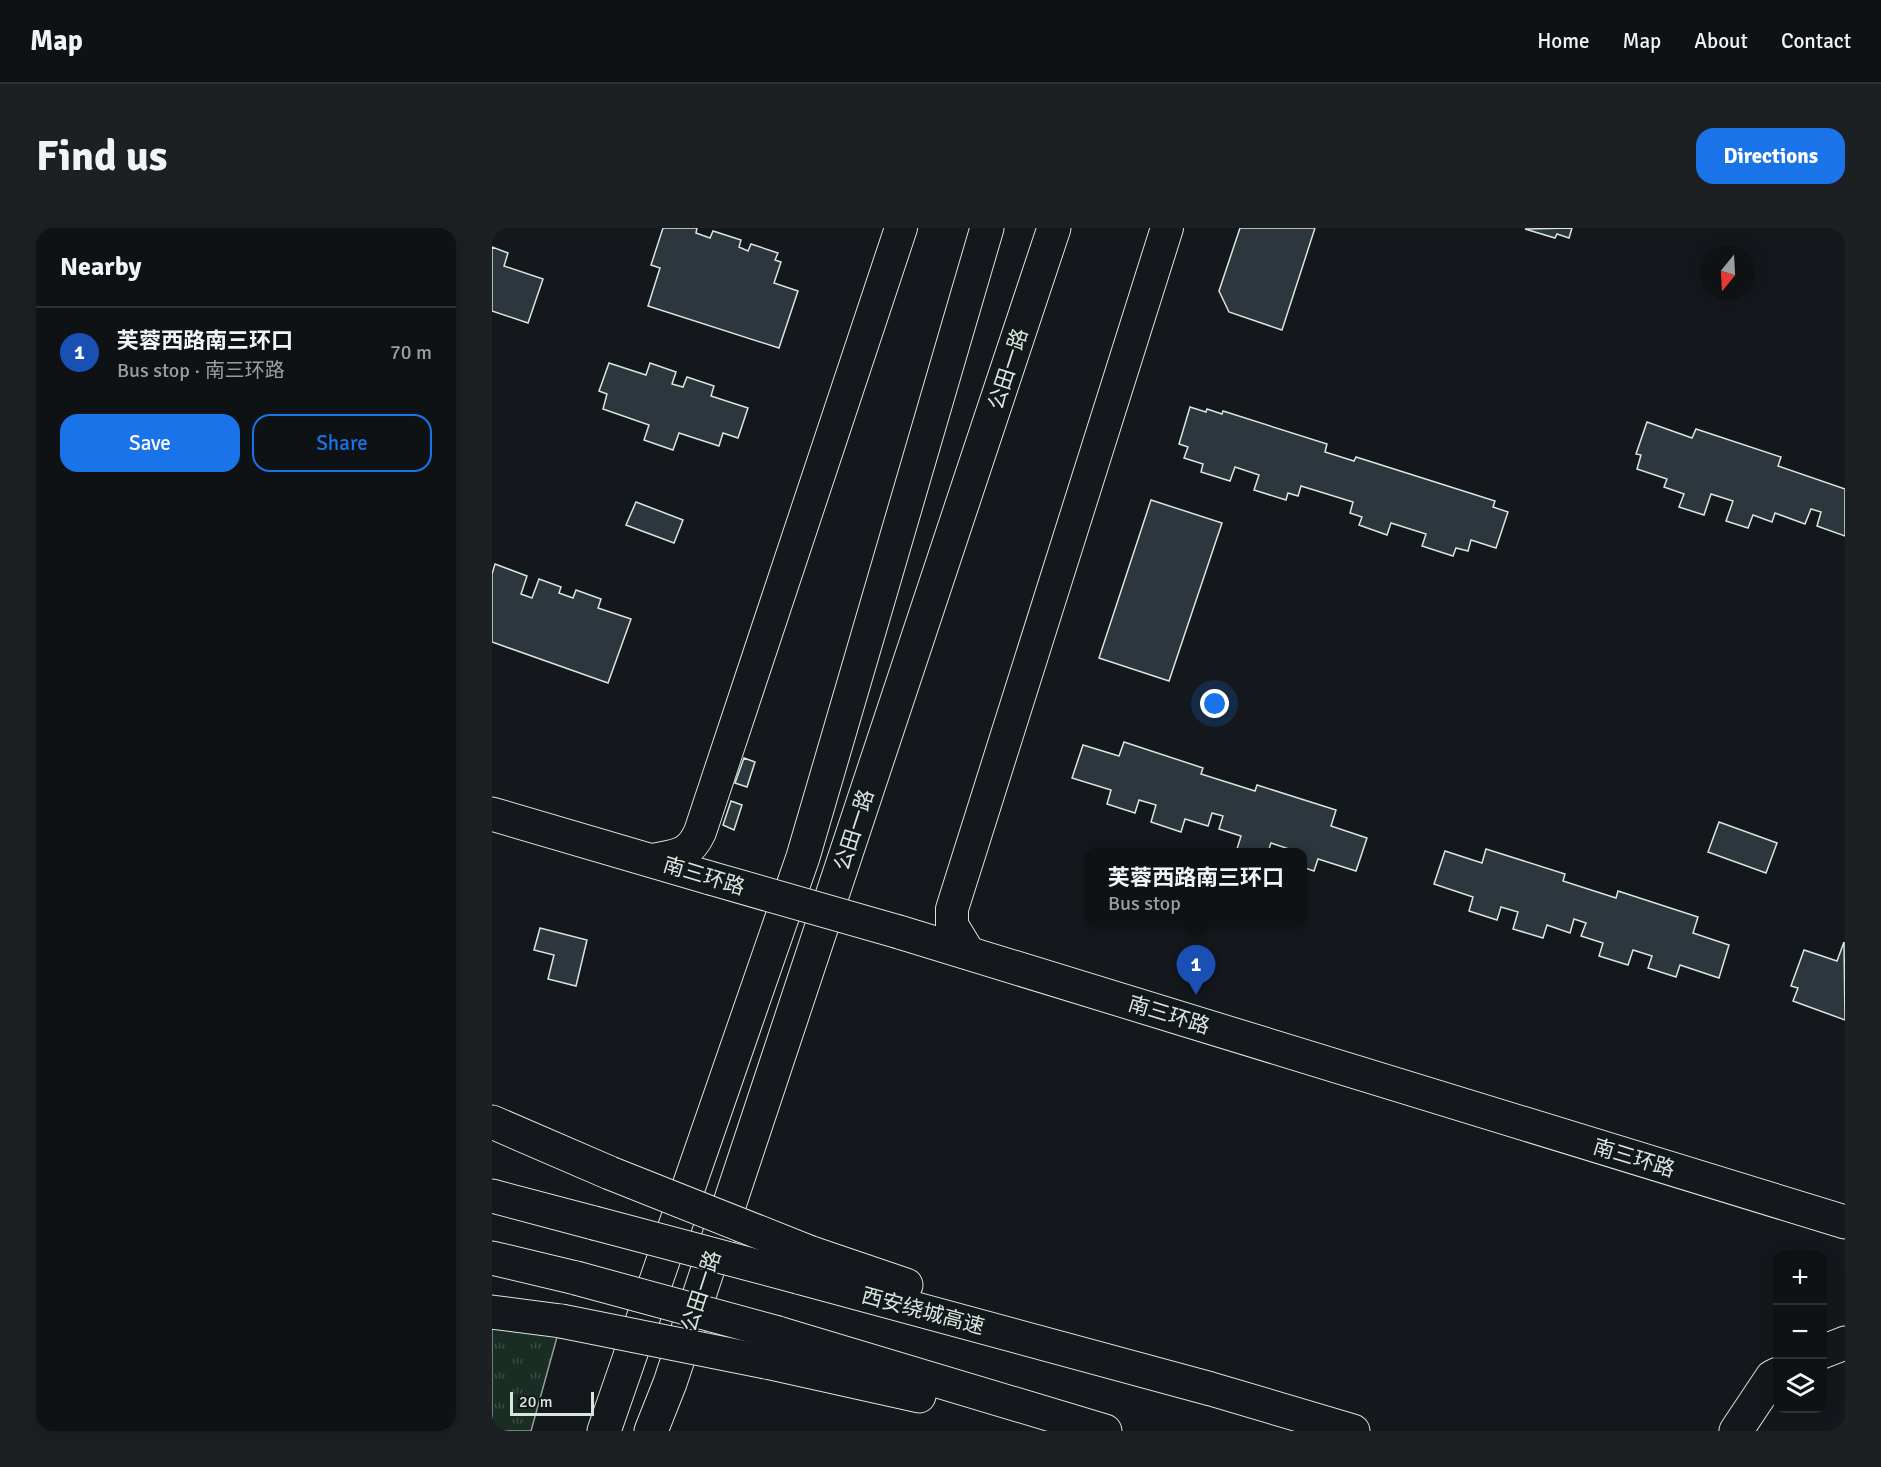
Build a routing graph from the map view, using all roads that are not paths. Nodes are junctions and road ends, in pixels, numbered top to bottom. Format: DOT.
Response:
graph roads {
  1 [pos="901,228"];
  2 [pos="987,228"];
  3 [pos="1054,228"];
  4 [pos="1167,228"];
  5 [pos="492,814"];
  6 [pos="653,860"];
  7 [pos="969,953"];
  8 [pos="492,1122"];
  9 [pos="492,1196"];
  10 [pos="1845,1221"];
  11 [pos="492,1258"];
  12 [pos="804,1264"];
  13 [pos="492,1312"];
  14 [pos="1845,1343"];
  15 [pos="772,1347"];
  16 [pos="1827,1350"];
  17 [pos="1773,1376"];
  18 [pos="604,1431"];
  19 [pos="651,1431"];
  20 [pos="1074,1431"];
  21 [pos="1105,1431"];
  22 [pos="1353,1431"];
  23 [pos="1736,1431"];
  1 -- 6 [label="street"];
  2 -- 18 [label="main road, 公田一路"];
  3 -- 19 [label="main road, 公田一路"];
  4 -- 7 [label="street"];
  5 -- 6 [label="main road, 南三环路"];
  6 -- 7 [label="main road, 南三环路, bridge"];
  7 -- 10 [label="main road, 南三环路"];
  8 -- 12 [label="main road, bridge"];
  9 -- 12 [label="main road, 西安绕城高速, bridge"];
  11 -- 15 [label="main road, bridge"];
  12 -- 22 [label="main road, 西安绕城高速"];
  13 -- 15 [label="main road, bridge"];
  14 -- 16 [label="main road"];
  15 -- 20 [label="main road"];
  15 -- 21 [label="main road"];
  17 -- 23 [label="main road"];
}
